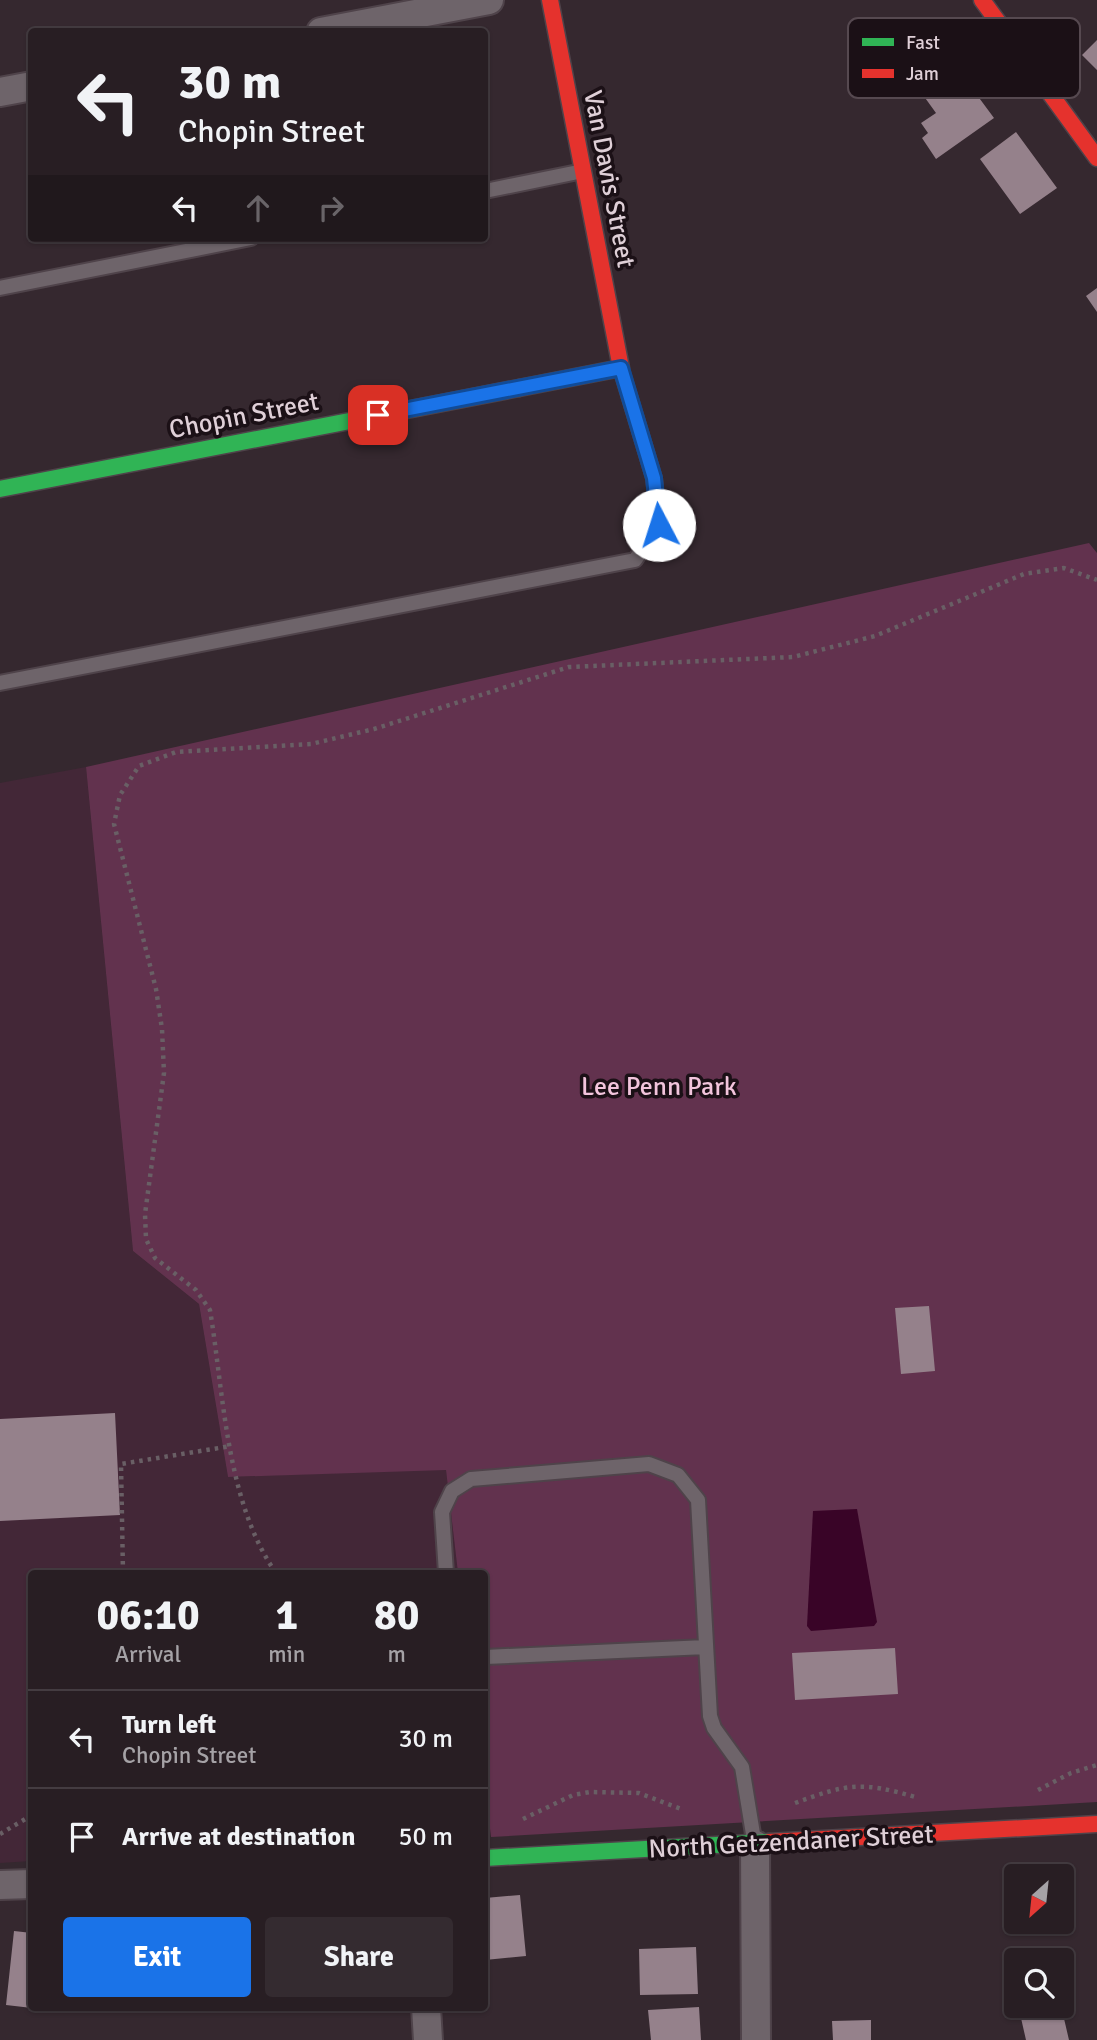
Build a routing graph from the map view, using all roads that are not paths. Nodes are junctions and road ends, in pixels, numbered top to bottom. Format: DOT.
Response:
graph roads {
  1 [pos="489,0"];
  2 [pos="550,0"];
  3 [pos="982,0"];
  4 [pos="995,18"];
  5 [pos="342,28"];
  6 [pos="28,87"];
  7 [pos="0,92"];
  8 [pos="1053,98"];
  9 [pos="1097,158"];
  10 [pos="583,172"];
  11 [pos="488,190"];
  12 [pos="231,242"];
  13 [pos="0,288"];
  14 [pos="621,368"];
  15 [pos="0,489"];
  16 [pos="0,683"];
  17 [pos="446,1570"];
  18 [pos="706,1647"];
  19 [pos="488,1657"];
  20 [pos="1097,1824"];
  21 [pos="755,1845"];
  22 [pos="488,1858"];
  23 [pos="28,1884"];
  24 [pos="0,1885"];
  25 [pos="426,2011"];
  26 [pos="428,2040"];
  27 [pos="756,2040"];
  1 -- 5 [label="street"];
  2 -- 10 [label="street, Van Davis Street"];
  3 -- 4 [label="street"];
  6 -- 7 [label="street"];
  8 -- 9 [label="street"];
  10 -- 11 [label="lane"];
  10 -- 14 [label="street, Van Davis Street"];
  12 -- 13 [label="lane"];
  14 -- 15 [label="street, Chopin Street"];
  14 -- 16 [label="lane"];
  17 -- 18 [label="lane"];
  18 -- 19 [label="lane"];
  18 -- 21 [label="lane"];
  20 -- 21 [label="street, North Getzendaner Street"];
  21 -- 22 [label="street, North Getzendaner Street"];
  21 -- 27 [label="street"];
  23 -- 24 [label="street"];
  25 -- 26 [label="street"];
}
